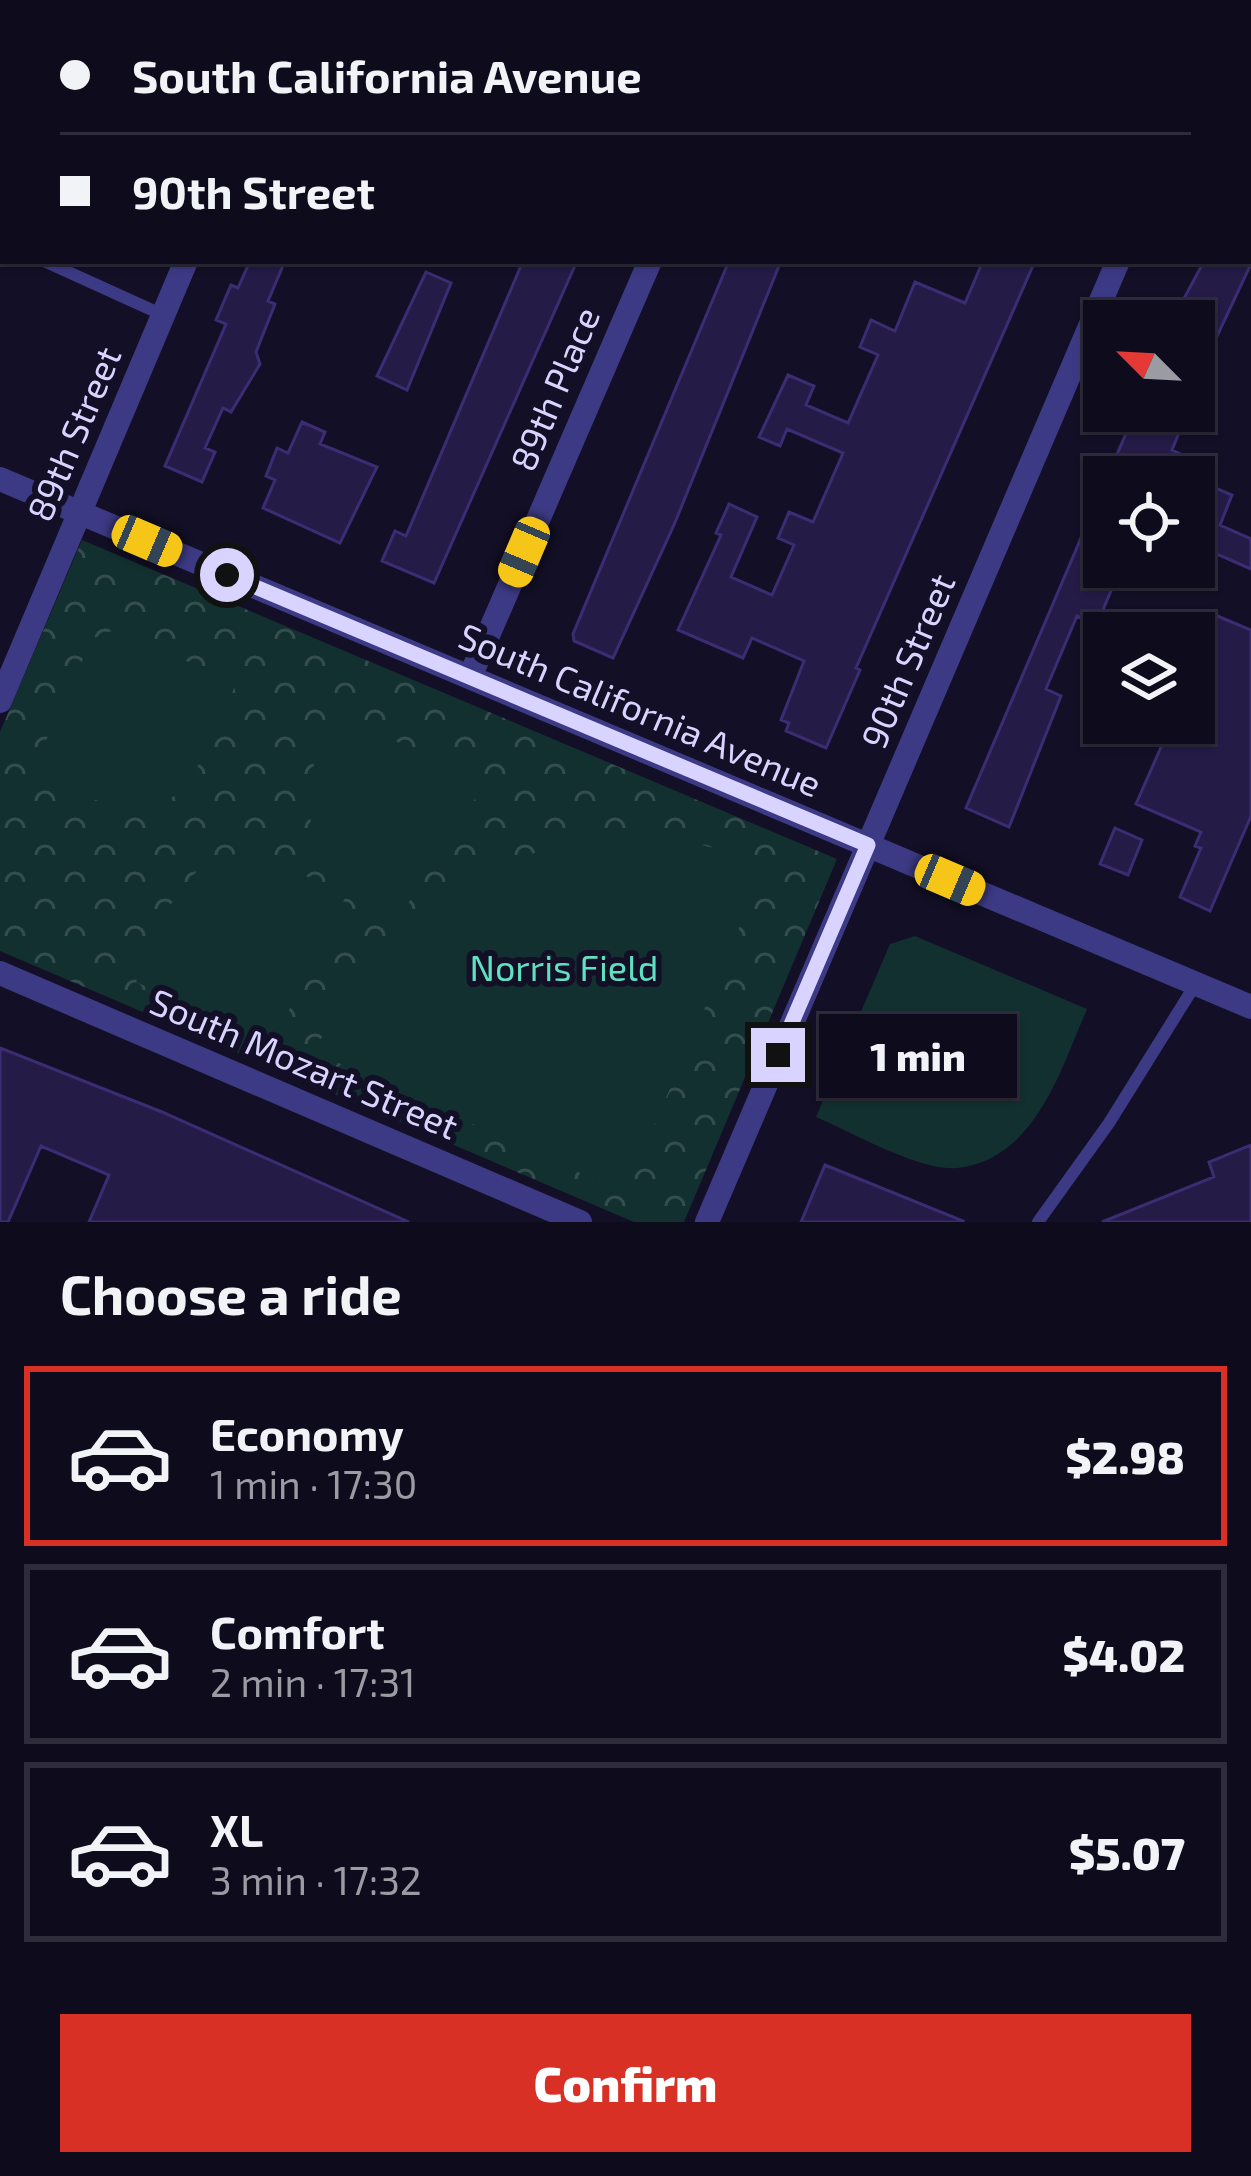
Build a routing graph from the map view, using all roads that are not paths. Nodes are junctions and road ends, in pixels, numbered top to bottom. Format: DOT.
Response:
graph roads {
  1 [pos="51,264"];
  2 [pos="185,264"];
  3 [pos="649,264"];
  4 [pos="1117,264"];
  5 [pos="163,315"];
  6 [pos="0,479"];
  7 [pos="80,512"];
  8 [pos="470,677"];
  9 [pos="0,700"];
  10 [pos="868,845"];
  11 [pos="0,973"];
  12 [pos="1196,984"];
  13 [pos="1251,1007"];
  14 [pos="580,1222"];
  15 [pos="706,1222"];
  16 [pos="1038,1222"];
  1 -- 5 [label="lane"];
  2 -- 5 [label="street, 89th Street"];
  3 -- 8 [label="street, 89th Place"];
  4 -- 10 [label="street, 90th Street"];
  5 -- 7 [label="street, 89th Street"];
  6 -- 7 [label="street, South California Avenue"];
  7 -- 8 [label="street, South California Avenue"];
  7 -- 9 [label="street, 89th Street"];
  8 -- 10 [label="street, South California Avenue"];
  10 -- 12 [label="street, South California Avenue"];
  10 -- 15 [label="street, 90th Street"];
  11 -- 14 [label="street, South Mozart Street"];
  12 -- 13 [label="street, South California Avenue"];
  12 -- 16 [label="lane"];
}
